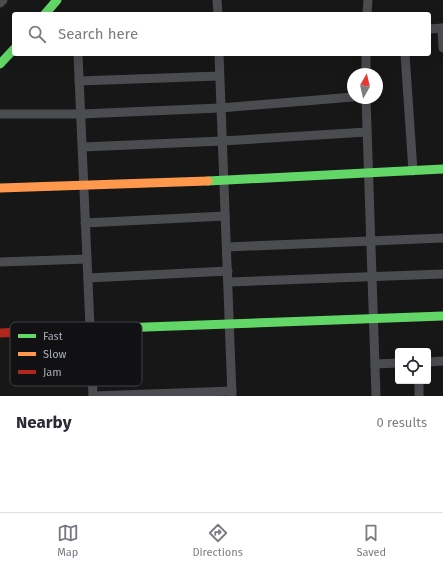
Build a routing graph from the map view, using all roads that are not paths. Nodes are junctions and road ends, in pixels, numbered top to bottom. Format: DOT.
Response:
graph roads {
  1 [pos="3,0"];
  2 [pos="218,0"];
  3 [pos="368,0"];
  4 [pos="54,1"];
  5 [pos="0,3"];
  6 [pos="46,12"];
  7 [pos="218,12"];
  8 [pos="367,12"];
  9 [pos="443,28"];
  10 [pos="431,29"];
  11 [pos="443,48"];
  12 [pos="12,50"];
  13 [pos="78,56"];
  14 [pos="219,56"];
  15 [pos="366,56"];
  16 [pos="405,56"];
  17 [pos="2,57"];
  18 [pos="366,68"];
  19 [pos="220,76"];
  20 [pos="79,81"];
  21 [pos="347,97"];
  22 [pos="366,104"];
  23 [pos="220,108"];
  24 [pos="0,114"];
  25 [pos="81,114"];
  26 [pos="367,132"];
  27 [pos="222,141"];
  28 [pos="83,147"];
  29 [pos="443,169"];
  30 [pos="413,171"];
  31 [pos="370,173"];
  32 [pos="224,180"];
  33 [pos="84,186"];
  34 [pos="0,188"];
  35 [pos="225,216"];
  36 [pos="86,223"];
  37 [pos="443,238"];
  38 [pos="371,241"];
  39 [pos="227,247"];
  40 [pos="87,259"];
  41 [pos="0,262"];
  42 [pos="228,271"];
  43 [pos="443,274"];
  44 [pos="372,276"];
  45 [pos="88,278"];
  46 [pos="228,282"];
  47 [pos="443,316"];
  48 [pos="374,319"];
  49 [pos="91,322"];
  50 [pos="230,324"];
  51 [pos="142,328"];
  52 [pos="0,333"];
  53 [pos="10,333"];
  54 [pos="431,362"];
  55 [pos="443,362"];
  56 [pos="395,363"];
  57 [pos="375,364"];
  58 [pos="419,384"];
  59 [pos="94,386"];
  60 [pos="232,394"];
  61 [pos="131,395"];
  62 [pos="94,396"];
  63 [pos="375,396"];
  64 [pos="420,396"];
  1 -- 5 [label="street"];
  2 -- 7 [label="street"];
  3 -- 8 [label="street"];
  4 -- 6 [label="street"];
  9 -- 10 [label="street"];
  9 -- 11 [label="street"];
  12 -- 17 [label="street"];
  13 -- 20 [label="street"];
  14 -- 19 [label="street"];
  15 -- 18 [label="street"];
  16 -- 30 [label="street"];
  19 -- 20 [label="street"];
  19 -- 23 [label="street"];
  20 -- 25 [label="street"];
  21 -- 23 [label="street"];
  22 -- 26 [label="street"];
  23 -- 25 [label="street"];
  23 -- 27 [label="street"];
  24 -- 25 [label="street"];
  25 -- 28 [label="street"];
  26 -- 27 [label="street"];
  26 -- 31 [label="street"];
  27 -- 28 [label="street"];
  27 -- 32 [label="street"];
  28 -- 33 [label="street"];
  29 -- 30 [label="street"];
  30 -- 31 [label="street"];
  31 -- 32 [label="street"];
  31 -- 38 [label="street"];
  32 -- 33 [label="street"];
  32 -- 35 [label="street"];
  33 -- 34 [label="street"];
  33 -- 36 [label="street"];
  35 -- 36 [label="street"];
  35 -- 39 [label="street"];
  36 -- 40 [label="street"];
  37 -- 38 [label="street"];
  38 -- 39 [label="street"];
  38 -- 44 [label="street"];
  39 -- 42 [label="street"];
  40 -- 41 [label="street"];
  40 -- 45 [label="street"];
  42 -- 45 [label="street"];
  42 -- 46 [label="street"];
  43 -- 44 [label="street"];
  44 -- 46 [label="street"];
  44 -- 48 [label="street"];
  45 -- 49 [label="street"];
  46 -- 50 [label="street"];
  47 -- 48 [label="street"];
  48 -- 50 [label="street"];
  48 -- 57 [label="street"];
  50 -- 51 [label="street"];
  50 -- 60 [label="street"];
  52 -- 53 [label="street"];
  54 -- 55 [label="street"];
  56 -- 57 [label="street"];
  57 -- 63 [label="street"];
  58 -- 64 [label="street"];
  59 -- 62 [label="street"];
  60 -- 61 [label="street"];
  61 -- 62 [label="street"];
}
